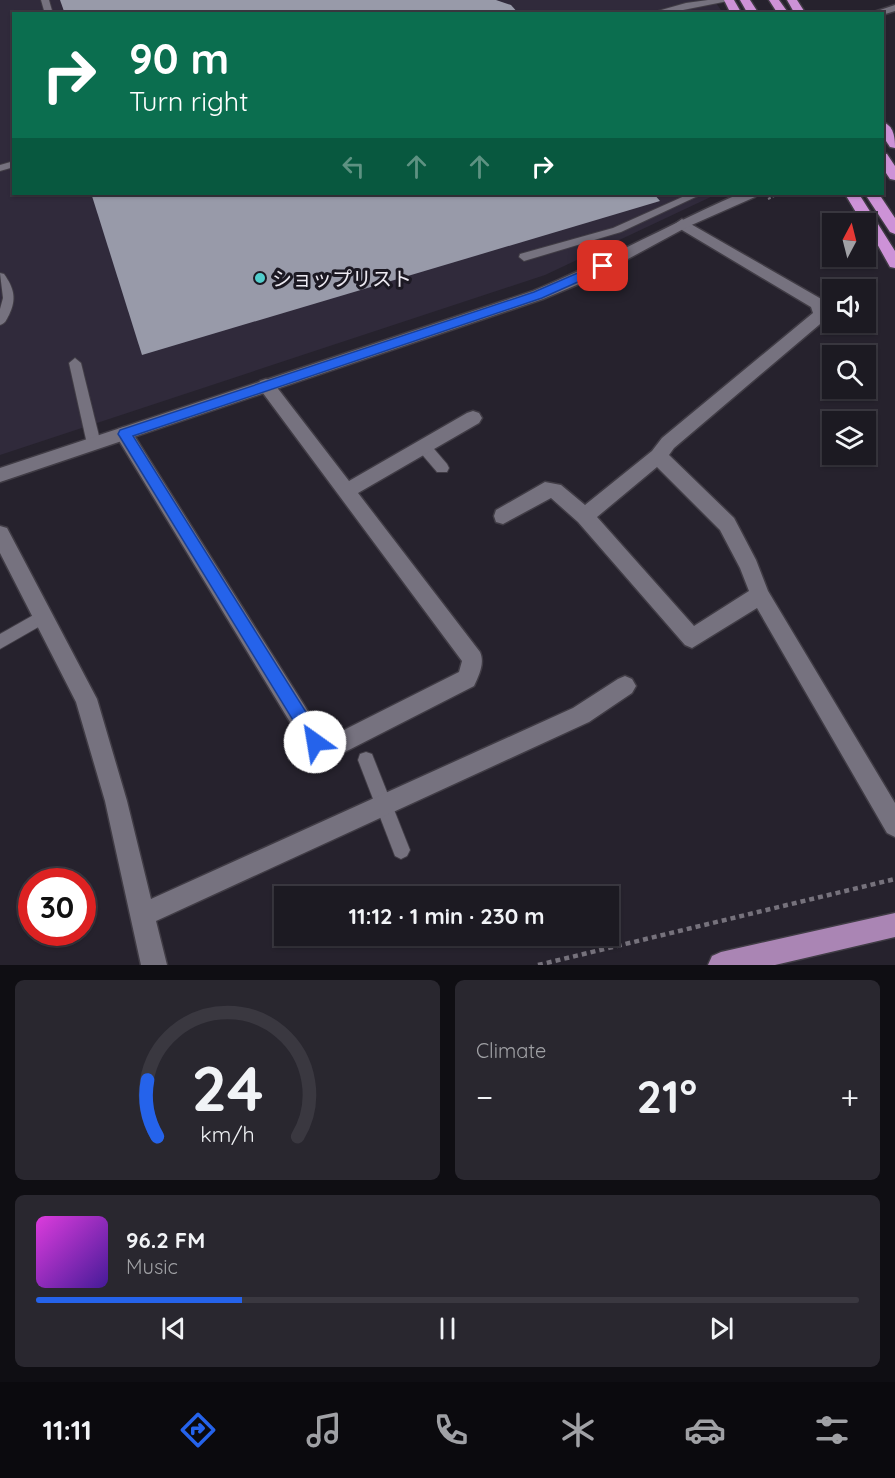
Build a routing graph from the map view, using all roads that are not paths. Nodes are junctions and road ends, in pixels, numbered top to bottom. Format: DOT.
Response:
graph roads {
  1 [pos="729,0"];
  2 [pos="683,3"];
  3 [pos="895,8"];
  4 [pos="657,12"];
  5 [pos="880,12"];
  6 [pos="884,160"];
  7 [pos="895,176"];
  8 [pos="695,195"];
  9 [pos="748,195"];
  10 [pos="853,195"];
  11 [pos="873,195"];
  12 [pos="682,224"];
  13 [pos="892,224"];
  14 [pos="524,257"];
  15 [pos="895,263"];
  16 [pos="0,277"];
  17 [pos="0,321"];
  18 [pos="75,363"];
  19 [pos="266,385"];
  20 [pos="473,418"];
  21 [pos="124,434"];
  22 [pos="94,444"];
  23 [pos="424,447"];
  24 [pos="658,456"];
  25 [pos="442,468"];
  26 [pos="0,475"];
  27 [pos="347,491"];
  28 [pos="503,516"];
  29 [pos="585,516"];
  30 [pos="0,534"];
  31 [pos="760,595"];
  32 [pos="44,616"];
  33 [pos="0,642"];
  34 [pos="625,686"];
  35 [pos="366,760"];
  36 [pos="384,806"];
  37 [pos="895,825"];
  38 [pos="401,850"];
  39 [pos="142,915"];
  40 [pos="895,924"];
  41 [pos="154,965"];
  42 [pos="721,965"];
  1 -- 2 [label="lane"];
  2 -- 4 [label="lane"];
  3 -- 5 [label="street"];
  6 -- 7 [label="highway"];
  8 -- 14 [label="lane"];
  9 -- 12 [label="street"];
  10 -- 15 [label="highway"];
  11 -- 13 [label="highway"];
  12 -- 19 [label="street"];
  12 -- 24 [label="street"];
  16 -- 17 [label="lane"];
  18 -- 22 [label="lane"];
  19 -- 21 [label="street"];
  19 -- 27 [label="street"];
  20 -- 23 [label="street"];
  21 -- 22 [label="street"];
  21 -- 27 [label="street"];
  22 -- 26 [label="street"];
  23 -- 25 [label="lane"];
  23 -- 27 [label="street"];
  24 -- 29 [label="street"];
  24 -- 31 [label="street"];
  28 -- 29 [label="street"];
  29 -- 31 [label="street"];
  30 -- 32 [label="street"];
  31 -- 37 [label="street"];
  32 -- 33 [label="lane"];
  32 -- 39 [label="street"];
  34 -- 36 [label="street"];
  35 -- 36 [label="lane"];
  36 -- 38 [label="lane"];
  36 -- 39 [label="street"];
  39 -- 41 [label="street"];
  40 -- 42 [label="main road"];
}
